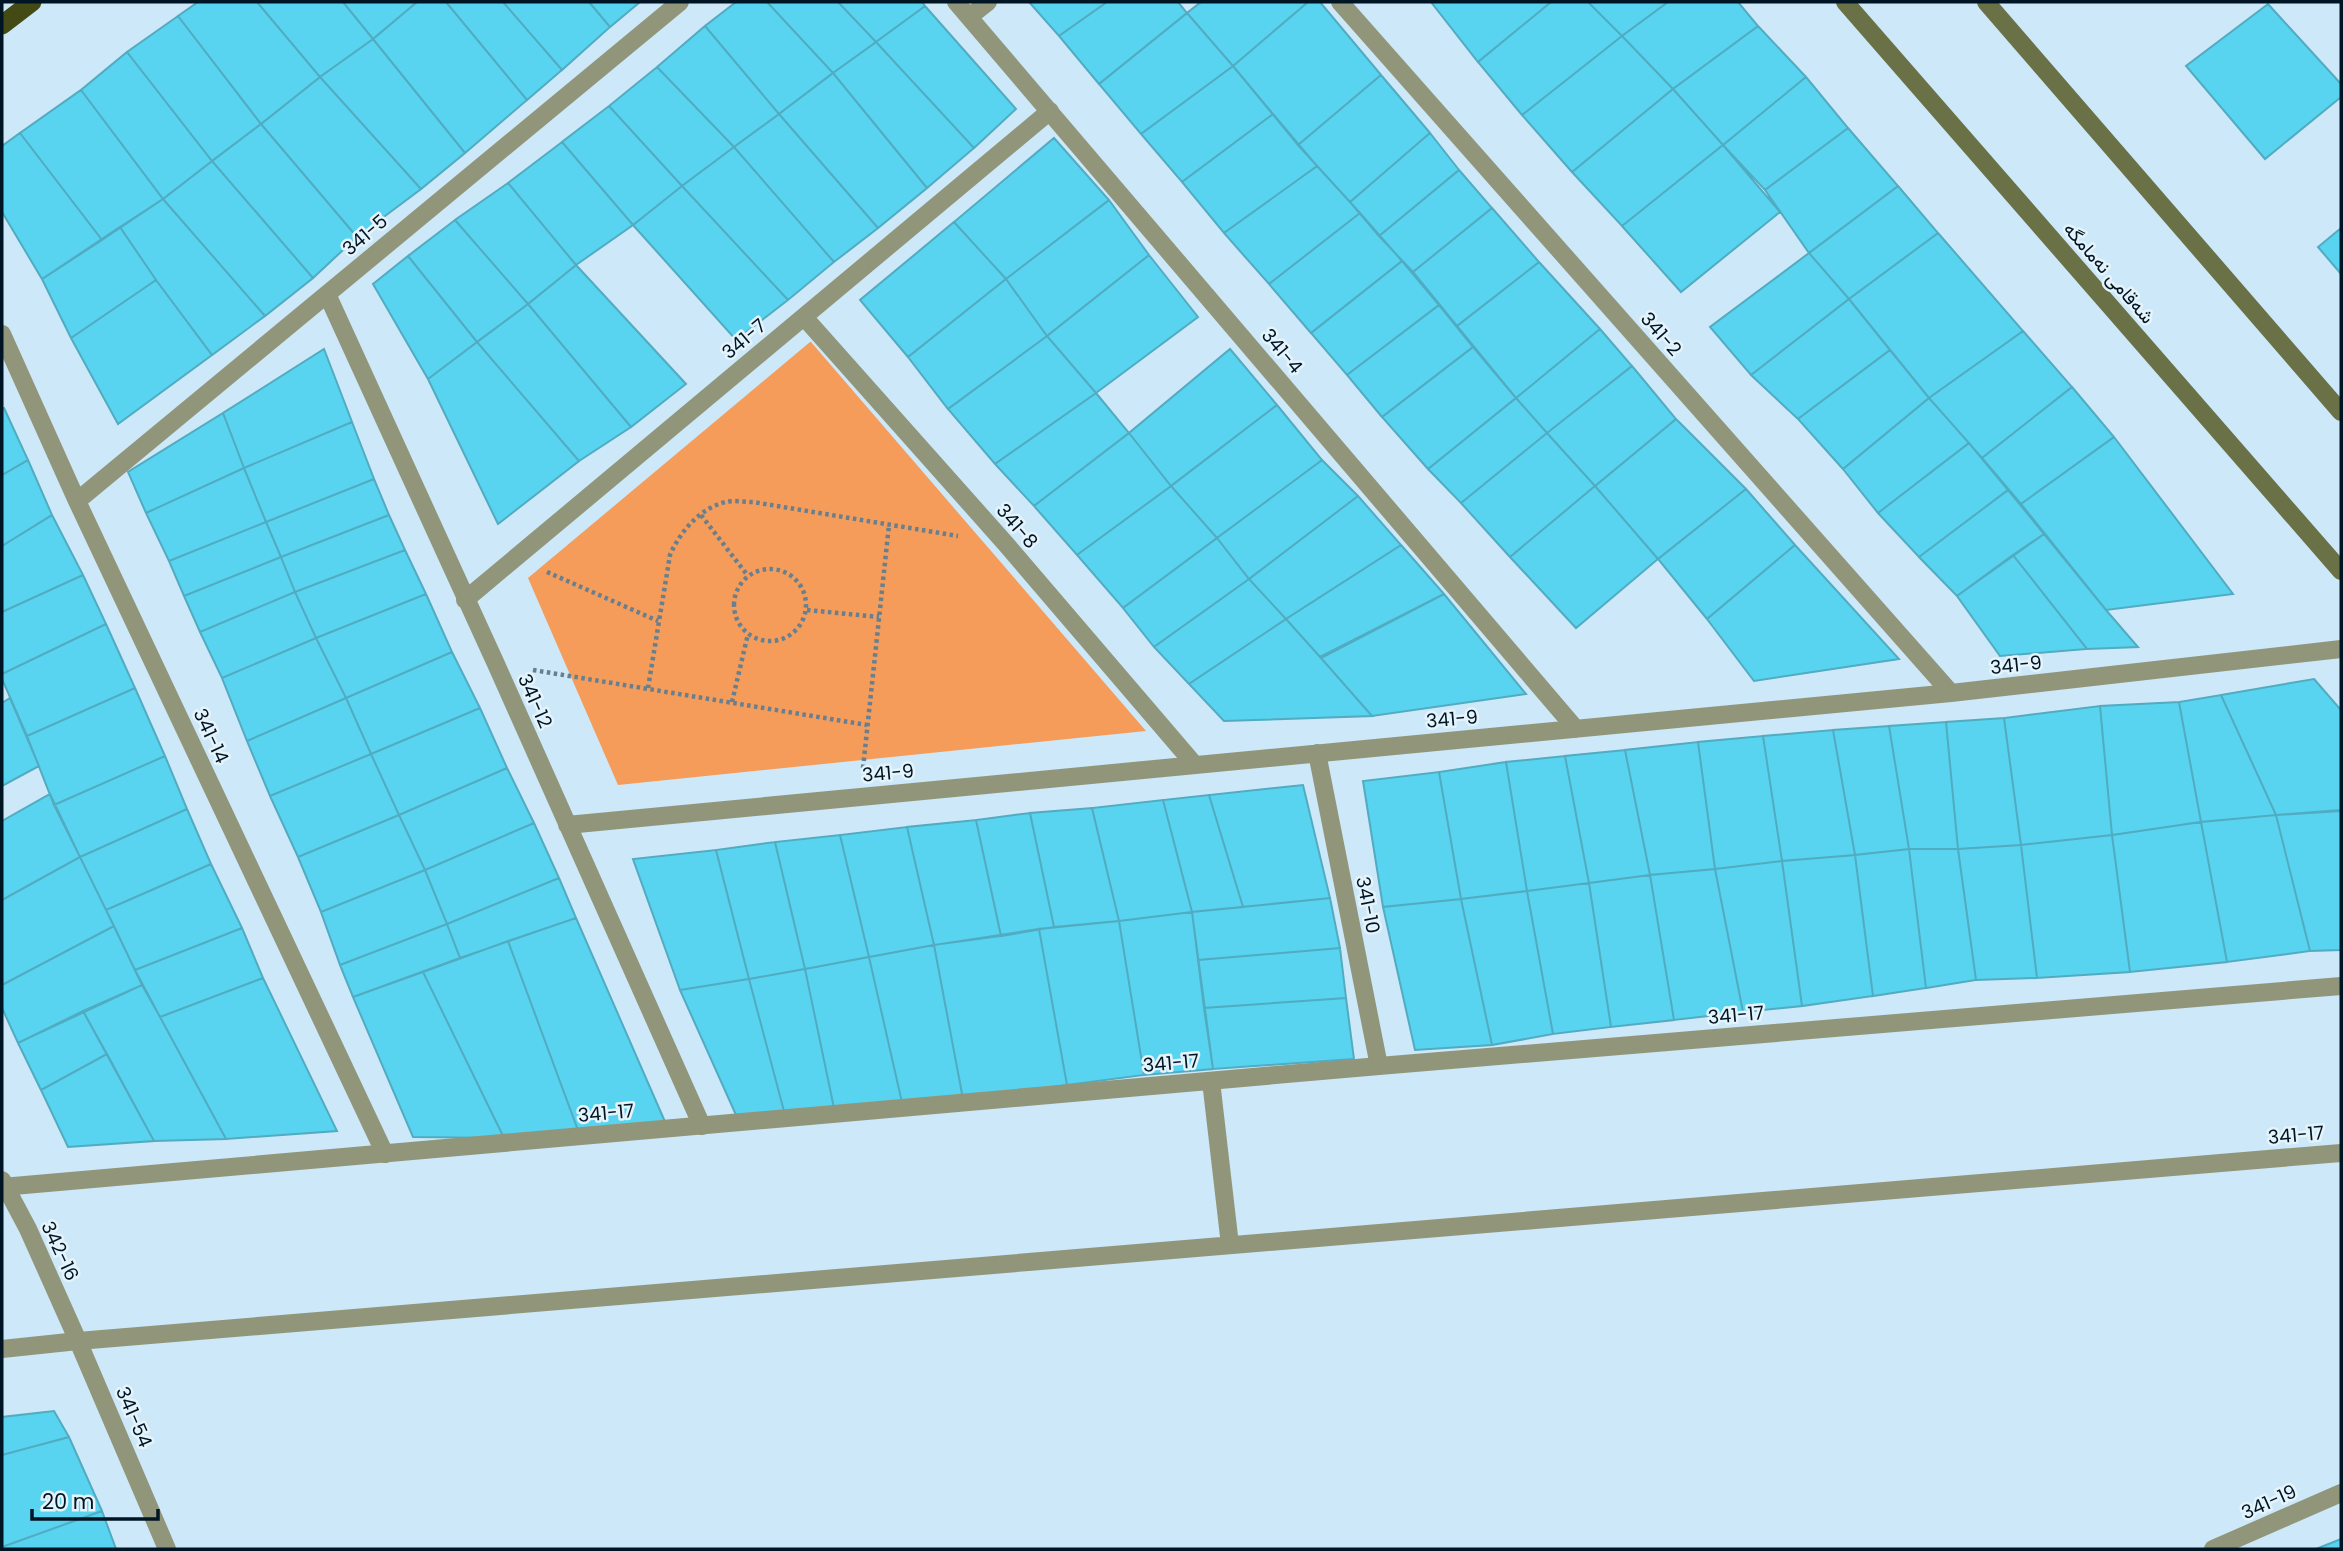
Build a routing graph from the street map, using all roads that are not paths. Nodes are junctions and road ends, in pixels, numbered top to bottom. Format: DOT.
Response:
graph roads {
  1 [pos="32,2"];
  2 [pos="680,2"];
  3 [pos="956,2"];
  4 [pos="988,2"];
  5 [pos="1340,2"];
  6 [pos="1845,2"];
  7 [pos="1986,2"];
  8 [pos="969,17"];
  9 [pos="2,25"];
  10 [pos="1050,111"];
  11 [pos="327,294"];
  12 [pos="804,317"];
  13 [pos="2,334"];
  14 [pos="2341,412"];
  15 [pos="77,501"];
  16 [pos="2341,571"];
  17 [pos="465,600"];
  18 [pos="2341,649"];
  19 [pos="1951,693"];
  20 [pos="1576,729"];
  21 [pos="1317,753"];
  22 [pos="1195,765"];
  23 [pos="567,825"];
  24 [pos="2341,986"];
  25 [pos="1379,1066"];
  26 [pos="1211,1081"];
  27 [pos="702,1126"];
  28 [pos="2341,1153"];
  29 [pos="385,1154"];
  30 [pos="3,1185"];
  31 [pos="1230,1245"];
  32 [pos="78,1340"];
  33 [pos="2,1349"];
  34 [pos="2341,1493"];
  35 [pos="167,1549"];
  36 [pos="2213,1549"];
  1 -- 9 [label="highway"];
  2 -- 11 [label="street, 341-5"];
  3 -- 8 [label="street, 341-4"];
  4 -- 8 [label="street"];
  5 -- 19 [label="street, 341-2"];
  6 -- 16 [label="main road, شەقامی نەمامگە"];
  7 -- 14 [label="main road"];
  8 -- 10 [label="street, 341-4"];
  10 -- 12 [label="street, 341-7"];
  10 -- 20 [label="street, 341-4"];
  11 -- 15 [label="street, 341-5"];
  11 -- 17 [label="street, 341-12"];
  12 -- 17 [label="street, 341-7"];
  12 -- 22 [label="street, 341-8"];
  13 -- 15 [label="street, 341-14"];
  15 -- 29 [label="street, 341-14"];
  17 -- 23 [label="street, 341-12"];
  18 -- 19 [label="street, 341-9"];
  19 -- 20 [label="street, 341-9"];
  20 -- 21 [label="street, 341-9"];
  21 -- 22 [label="street, 341-9"];
  21 -- 25 [label="street, 341-10"];
  22 -- 23 [label="street, 341-9"];
  23 -- 27 [label="street, 341-12"];
  24 -- 25 [label="street, 341-17"];
  25 -- 26 [label="street, 341-17"];
  26 -- 27 [label="street, 341-17"];
  26 -- 31 [label="street"];
  27 -- 29 [label="street, 341-17"];
  28 -- 31 [label="street, 341-17"];
  29 -- 30 [label="street, 341-17"];
  30 -- 32 [label="street, 342-16"];
  31 -- 32 [label="street, 341-17"];
  32 -- 33 [label="street, 341-17"];
  32 -- 35 [label="street, 341-54"];
  34 -- 36 [label="street, 341-19"];
}
